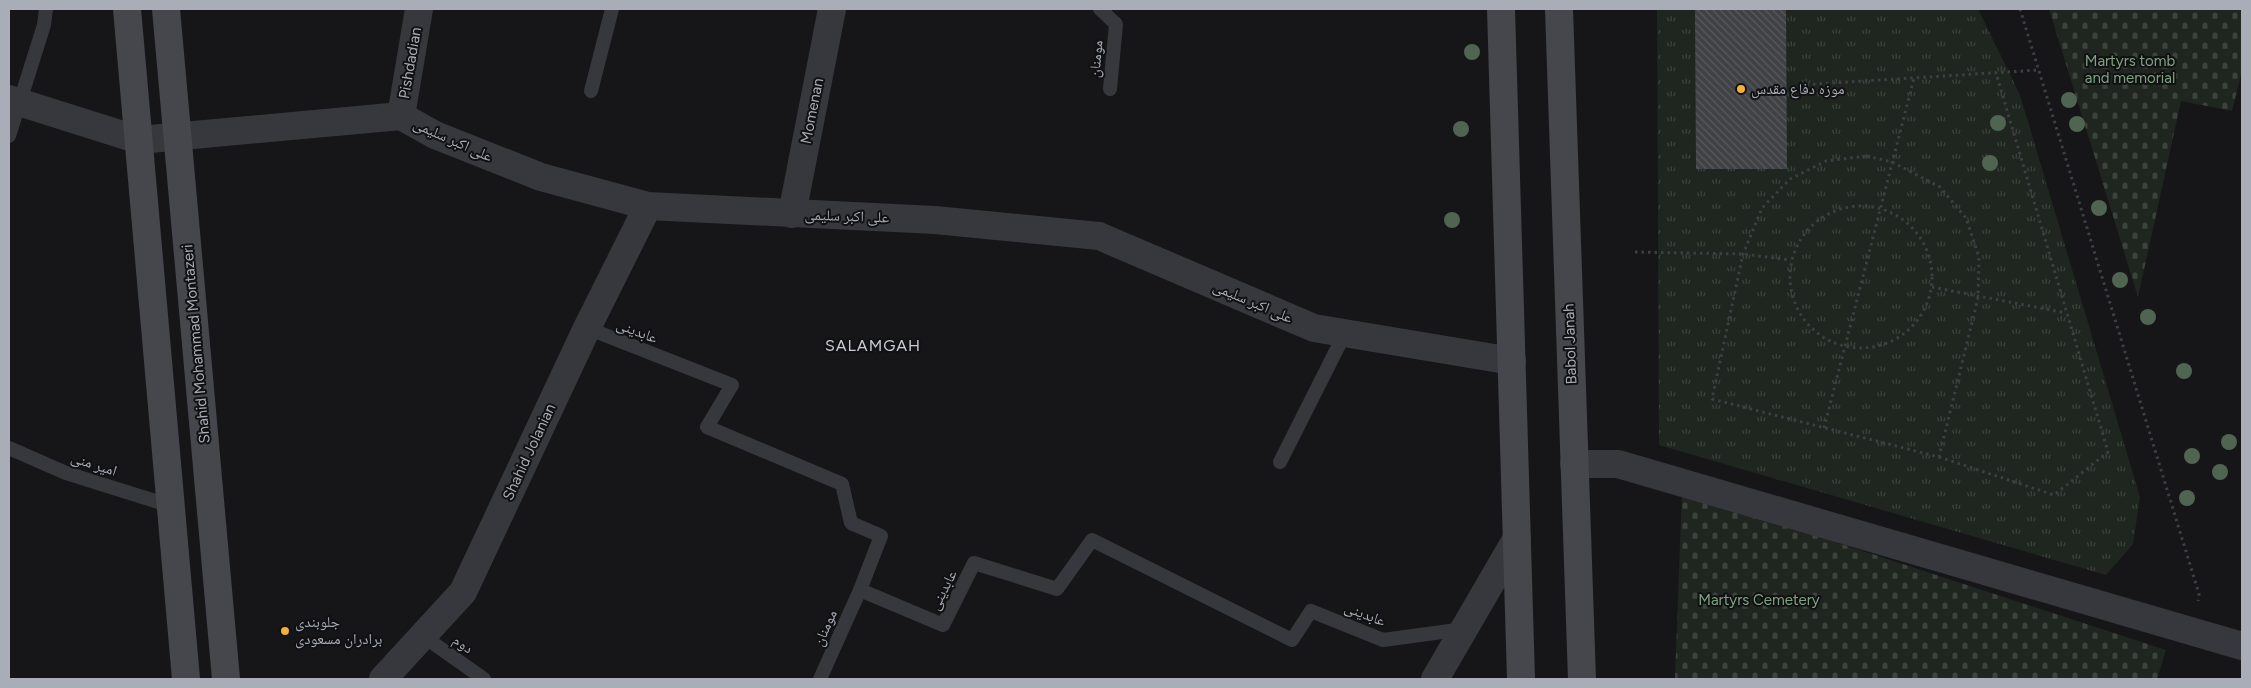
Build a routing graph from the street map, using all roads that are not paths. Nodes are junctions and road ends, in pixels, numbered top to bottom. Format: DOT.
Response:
graph roads {
  1 [pos="46,9"];
  2 [pos="127,9"];
  3 [pos="166,9"];
  4 [pos="420,9"];
  5 [pos="612,9"];
  6 [pos="832,9"];
  7 [pos="1100,9"];
  8 [pos="1501,9"];
  9 [pos="1559,9"];
  10 [pos="1110,89"];
  11 [pos="591,91"];
  12 [pos="15,101"];
  13 [pos="401,116"];
  14 [pos="9,136"];
  15 [pos="178,138"];
  16 [pos="139,140"];
  17 [pos="648,206"];
  18 [pos="792,214"];
  19 [pos="587,328"];
  20 [pos="1345,333"];
  21 [pos="1512,362"];
  22 [pos="9,448"];
  23 [pos="1280,462"];
  24 [pos="1574,464"];
  25 [pos="171,506"];
  26 [pos="1517,538"];
  27 [pos="860,590"];
  28 [pos="1464,629"];
  29 [pos="423,636"];
  30 [pos="2242,646"];
  31 [pos="186,679"];
  32 [pos="226,679"];
  33 [pos="383,679"];
  34 [pos="484,679"];
  35 [pos="820,679"];
  36 [pos="1435,679"];
  37 [pos="1522,679"];
  38 [pos="1582,679"];
  1 -- 12 [label="lane"];
  2 -- 16 [label="main road"];
  3 -- 15 [label="main road, Shahid Mohammad Montazeri"];
  4 -- 13 [label="street, Pishdadian"];
  5 -- 11 [label="lane"];
  6 -- 18 [label="street, Momenan"];
  7 -- 10 [label="lane, مومنان"];
  8 -- 21 [label="main road"];
  9 -- 24 [label="main road, Babol Janah"];
  12 -- 14 [label="lane"];
  12 -- 16 [label="street"];
  13 -- 15 [label="street, علی اکبر سلیمی"];
  13 -- 17 [label="street, علی اکبر سلیمی"];
  15 -- 16 [label="street, علی اکبر سلیمی"];
  15 -- 32 [label="main road, Shahid Mohammad Montazeri"];
  16 -- 25 [label="main road"];
  17 -- 18 [label="street, علی اکبر سلیمی"];
  17 -- 19 [label="street, Shahid Jolanian"];
  18 -- 20 [label="street, علی اکبر سلیمی"];
  19 -- 27 [label="lane, عابدینی"];
  19 -- 29 [label="street, Shahid Jolanian"];
  20 -- 21 [label="street, علی اکبر سلیمی"];
  20 -- 23 [label="lane"];
  21 -- 26 [label="main road"];
  22 -- 25 [label="lane, امیر منی"];
  24 -- 30 [label="street"];
  24 -- 38 [label="main road, Babol Janah"];
  25 -- 31 [label="main road"];
  26 -- 28 [label="street"];
  26 -- 37 [label="main road"];
  27 -- 28 [label="lane, عابدینی"];
  27 -- 35 [label="lane, مومنان"];
  28 -- 36 [label="street"];
  29 -- 33 [label="street, Shahid Jolanian"];
  29 -- 34 [label="lane, دوم"];
}
